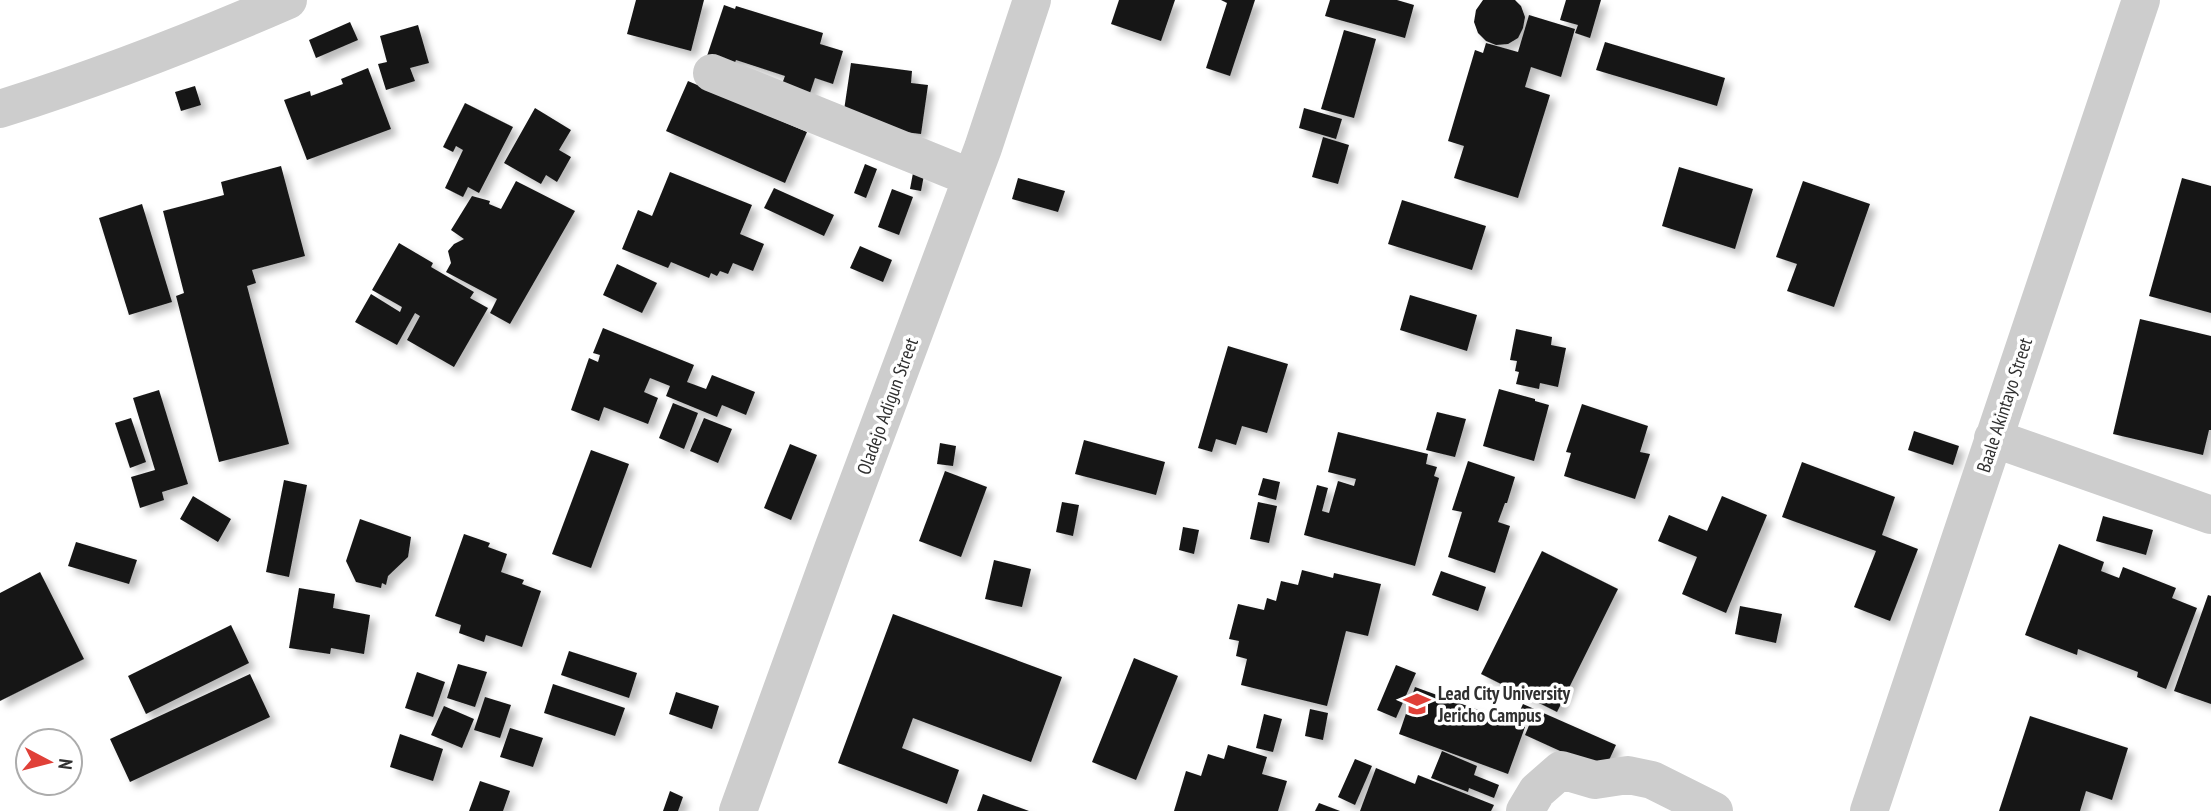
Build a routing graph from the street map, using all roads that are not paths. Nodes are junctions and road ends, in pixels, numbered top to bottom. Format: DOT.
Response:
graph roads {
  1 [pos="288,0"];
  2 [pos="1032,0"];
  3 [pos="2141,0"];
  4 [pos="712,73"];
  5 [pos="0,109"];
  6 [pos="972,178"];
  7 [pos="1993,438"];
  8 [pos="2211,515"];
  9 [pos="738,811"];
  10 [pos="1525,811"];
  11 [pos="1714,811"];
  12 [pos="1869,811"];
  1 -- 5 [label="street"];
  2 -- 6 [label="street, Oladejo Adigun Street"];
  3 -- 7 [label="street, Baale Akintayo Street"];
  4 -- 6 [label="street"];
  6 -- 9 [label="street, Oladejo Adigun Street"];
  7 -- 8 [label="street"];
  7 -- 12 [label="street, Baale Akintayo Street"];
  10 -- 11 [label="street"];
}
